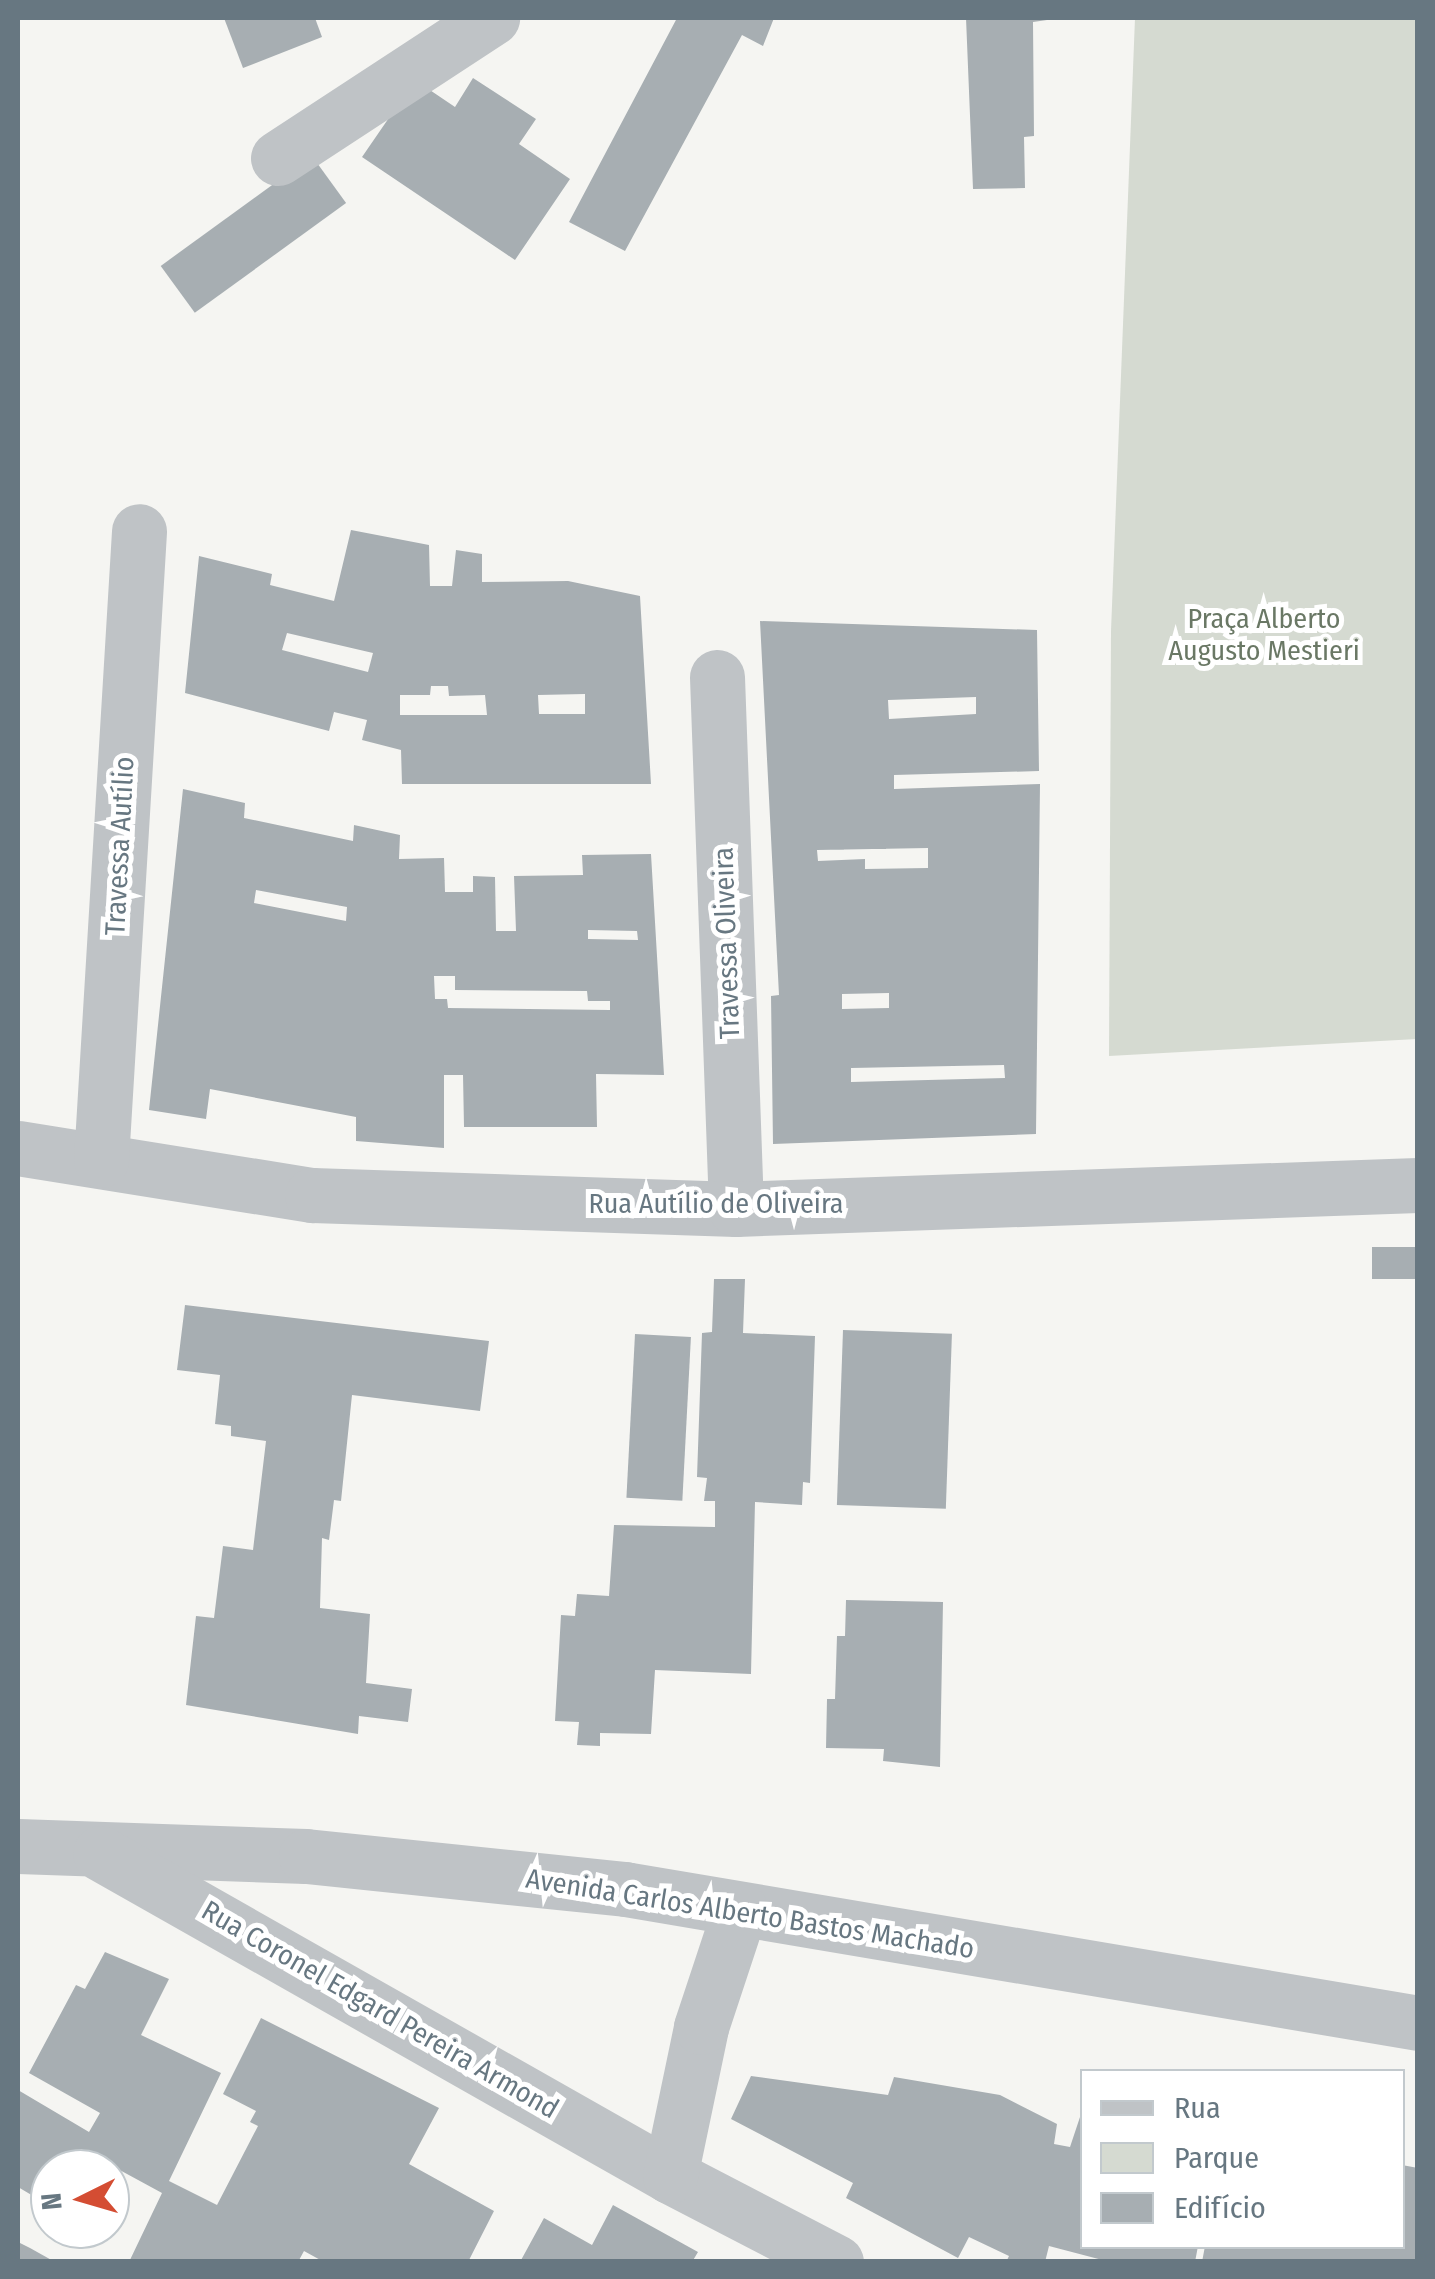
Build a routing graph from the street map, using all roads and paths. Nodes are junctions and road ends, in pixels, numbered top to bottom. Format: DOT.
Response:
graph roads {
  1 [pos="492,18"];
  2 [pos="278,158"];
  3 [pos="140,531"];
  4 [pos="717,677"];
  5 [pos="18,1148"];
  6 [pos="102,1160"];
  7 [pos="1418,1185"];
  8 [pos="736,1209"];
  9 [pos="18,1846"];
  10 [pos="89,1846"];
  11 [pos="740,1909"];
  12 [pos="1418,2024"];
  13 [pos="670,2176"];
  14 [pos="836,2262"];
  1 -- 2 [label="street"];
  3 -- 6 [label="street, Travessa Autílio"];
  4 -- 8 [label="street, Travessa Oliveira"];
  5 -- 6 [label="street, Rua Autílio de Oliveira"];
  6 -- 8 [label="street, Rua Autílio de Oliveira"];
  7 -- 8 [label="street, Rua Autílio de Oliveira"];
  9 -- 10 [label="street, Avenida Carlos Alberto Bastos Machado"];
  10 -- 11 [label="street, Avenida Carlos Alberto Bastos Machado"];
  10 -- 13 [label="street, Rua Coronel Edgard Pereira Armond"];
  11 -- 12 [label="street, Avenida Carlos Alberto Bastos Machado"];
  11 -- 13 [label="street"];
  13 -- 14 [label="street, Rua Coronel Edgard Pereira Armond"];
}
